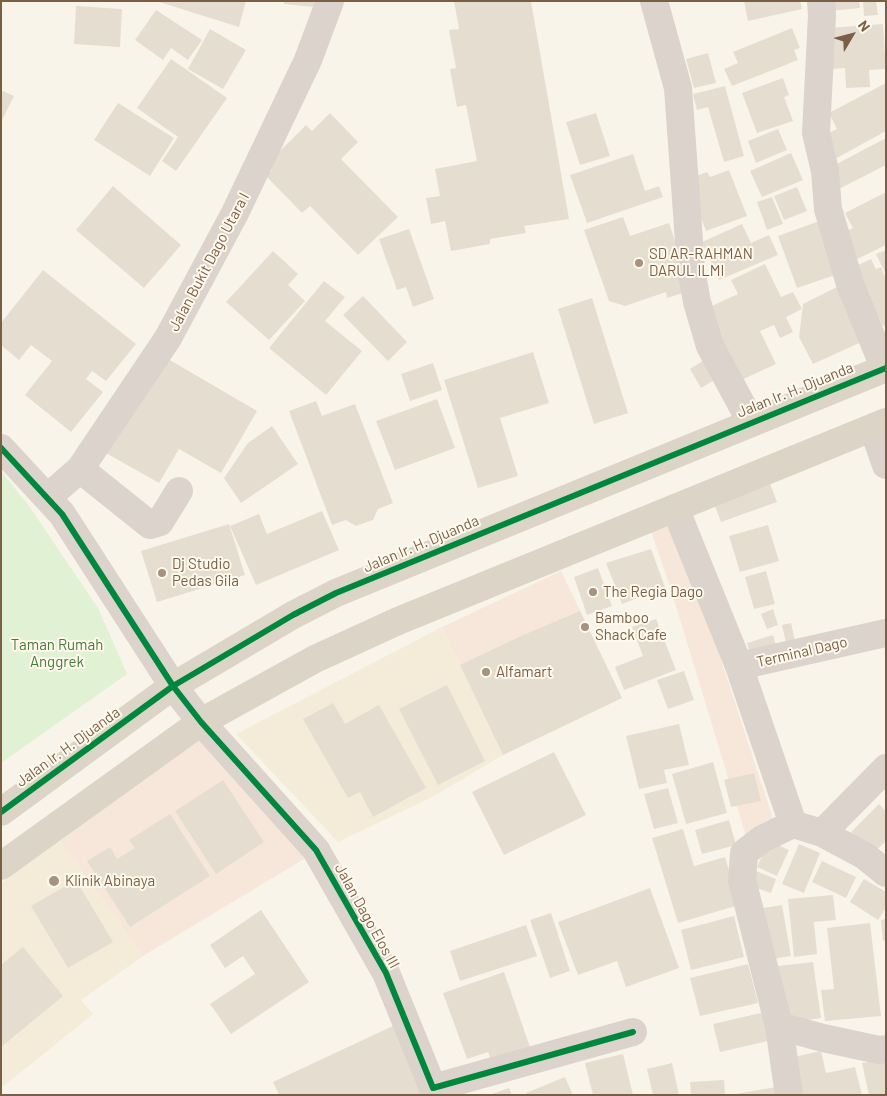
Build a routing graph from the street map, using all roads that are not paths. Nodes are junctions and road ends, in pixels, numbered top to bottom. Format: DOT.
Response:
graph roads {
  1 [pos="330,1"];
  2 [pos="654,1"];
  3 [pos="821,1"];
  4 [pos="885,367"];
  5 [pos="751,422"];
  6 [pos="879,425"];
  7 [pos="1,448"];
  8 [pos="886,466"];
  9 [pos="80,469"];
  10 [pos="179,491"];
  11 [pos="48,498"];
  12 [pos="675,508"];
  13 [pos="886,633"];
  14 [pos="740,666"];
  15 [pos="173,686"];
  16 [pos="201,722"];
  17 [pos="886,768"];
  18 [pos="1,812"];
  19 [pos="793,824"];
  20 [pos="822,833"];
  21 [pos="1,866"];
  22 [pos="886,874"];
  23 [pos="779,1026"];
  24 [pos="633,1032"];
  25 [pos="886,1049"];
  26 [pos="434,1092"];
  27 [pos="789,1095"];
  1 -- 9 [label="street, Jalan Bukit Dago Utara I"];
  2 -- 5 [label="street"];
  3 -- 4 [label="street"];
  4 -- 5 [label="main road, Jalan Ir. H. Djuanda"];
  5 -- 15 [label="main road, Jalan Ir. H. Djuanda"];
  6 -- 8 [label="street"];
  6 -- 12 [label="main road"];
  7 -- 11 [label="street, Jalan Dago Elos III"];
  9 -- 10 [label="street"];
  9 -- 11 [label="street, Jalan Bukit Dago Utara I"];
  11 -- 15 [label="street, Jalan Dago Elos III"];
  12 -- 14 [label="street, Terminal Dago"];
  12 -- 16 [label="main road"];
  13 -- 14 [label="street, Terminal Dago"];
  14 -- 19 [label="street"];
  15 -- 16 [label="street, Jalan Dago Elos III"];
  15 -- 18 [label="main road, Jalan Ir. H. Djuanda"];
  16 -- 21 [label="main road"];
  16 -- 26 [label="street, Jalan Dago Elos III"];
  17 -- 20 [label="street"];
  19 -- 20 [label="street"];
  19 -- 23 [label="street"];
  20 -- 22 [label="street"];
  23 -- 25 [label="street"];
  23 -- 27 [label="street"];
  24 -- 26 [label="street, Jalan Dago Elos III"];
}
